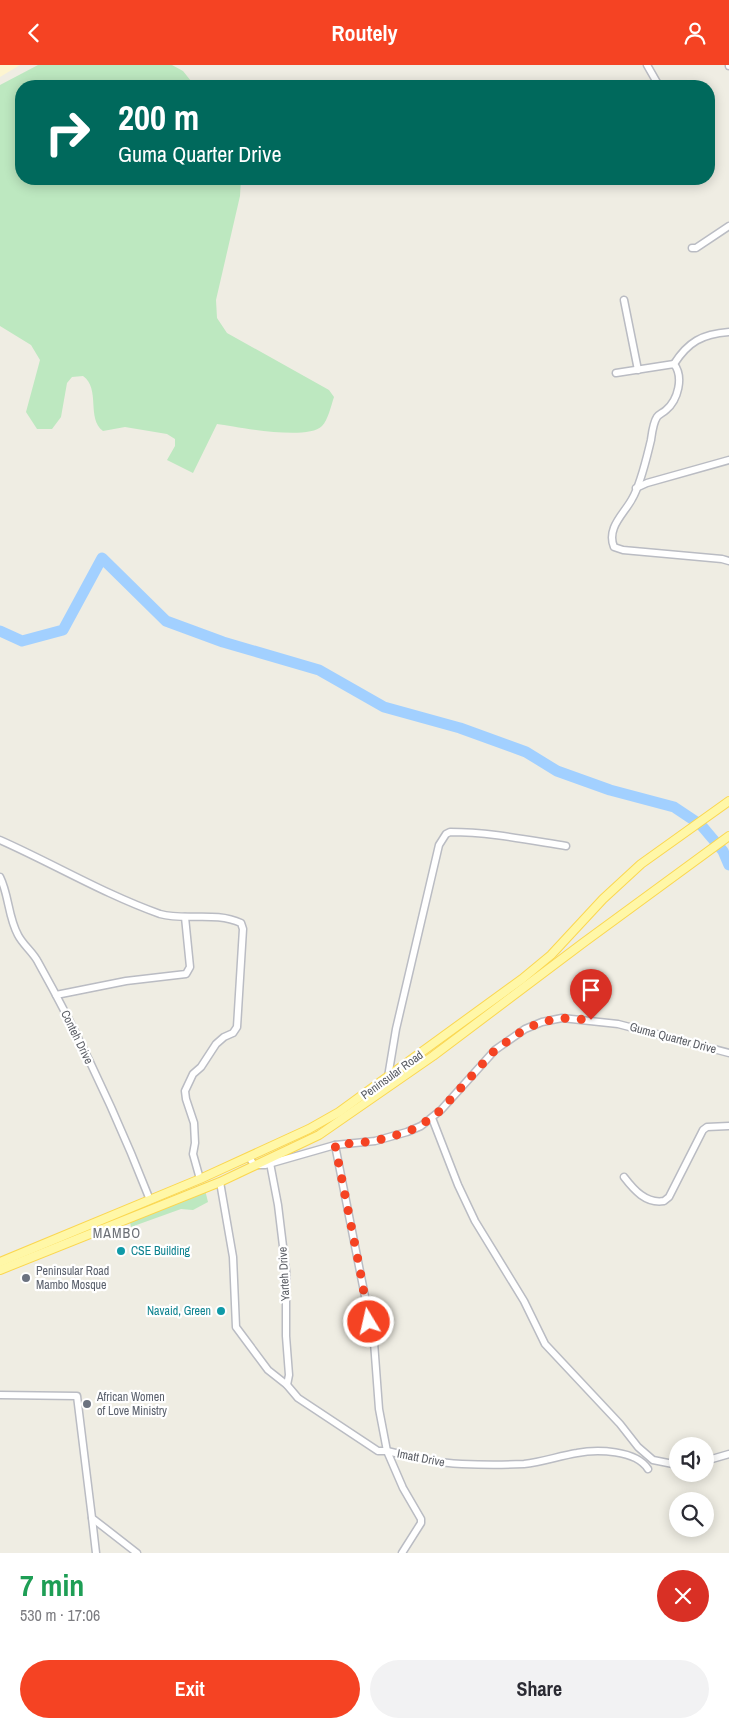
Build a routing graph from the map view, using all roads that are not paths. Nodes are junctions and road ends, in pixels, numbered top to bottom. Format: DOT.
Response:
graph roads {
  1 [pos="647,65"];
  2 [pos="655,80"];
  3 [pos="729,226"];
  4 [pos="692,248"];
  5 [pos="624,300"];
  6 [pos="729,333"];
  7 [pos="674,365"];
  8 [pos="638,370"];
  9 [pos="616,373"];
  10 [pos="729,460"];
  11 [pos="636,488"];
  12 [pos="729,561"];
  13 [pos="729,801"];
  14 [pos="729,836"];
  15 [pos="0,840"];
  16 [pos="566,846"];
  17 [pos="0,877"];
  18 [pos="185,917"];
  19 [pos="56,995"];
  20 [pos="729,1053"];
  21 [pos="388,1077"];
  22 [pos="432,1118"];
  23 [pos="729,1126"];
  24 [pos="335,1145"];
  25 [pos="249,1157"];
  26 [pos="270,1163"];
  27 [pos="254,1165"];
  28 [pos="624,1177"];
  29 [pos="200,1179"];
  30 [pos="220,1182"];
  31 [pos="150,1200"];
  32 [pos="59,1242"];
  33 [pos="0,1262"];
  34 [pos="0,1270"];
  35 [pos="287,1385"];
  36 [pos="0,1395"];
  37 [pos="387,1451"];
  38 [pos="729,1454"];
  39 [pos="714,1458"];
  40 [pos="669,1463"];
  41 [pos="648,1469"];
  42 [pos="92,1517"];
  43 [pos="96,1553"];
  44 [pos="137,1553"];
  45 [pos="402,1553"];
  1 -- 2 [label="street"];
  3 -- 4 [label="street"];
  5 -- 8 [label="street"];
  6 -- 7 [label="street"];
  7 -- 8 [label="street"];
  7 -- 11 [label="street"];
  8 -- 9 [label="street"];
  10 -- 11 [label="street"];
  11 -- 12 [label="street"];
  13 -- 21 [label="main road, Peninsular Road"];
  14 -- 27 [label="main road, Peninsular Road"];
  15 -- 18 [label="street"];
  16 -- 21 [label="street"];
  17 -- 19 [label="street, Conteh Drive"];
  18 -- 19 [label="street"];
  18 -- 29 [label="street"];
  19 -- 31 [label="street, Conteh Drive"];
  20 -- 22 [label="street, Guma Quarter Drive"];
  21 -- 25 [label="main road, Peninsular Road"];
  22 -- 24 [label="street, Guma Quarter Drive"];
  22 -- 40 [label="street"];
  23 -- 28 [label="street"];
  24 -- 26 [label="street, Guma Quarter Drive"];
  24 -- 37 [label="street"];
  25 -- 27 [label="street"];
  25 -- 29 [label="main road, Peninsular Road"];
  26 -- 27 [label="street, Guma Quarter Drive"];
  26 -- 35 [label="street, Yarteh Drive"];
  27 -- 30 [label="main road, Peninsular Road"];
  29 -- 31 [label="main road, Peninsular Road"];
  30 -- 32 [label="main road, Peninsular Road"];
  30 -- 35 [label="street, Imatt Drive"];
  31 -- 32 [label="main road, Peninsular Road"];
  32 -- 33 [label="main road, Peninsular Road"];
  32 -- 34 [label="main road, Peninsular Road"];
  35 -- 37 [label="street, Imatt Drive"];
  36 -- 42 [label="street"];
  37 -- 41 [label="street, Imatt Drive"];
  37 -- 45 [label="street"];
  38 -- 39 [label="street"];
  42 -- 43 [label="street"];
  42 -- 44 [label="street"];
}
